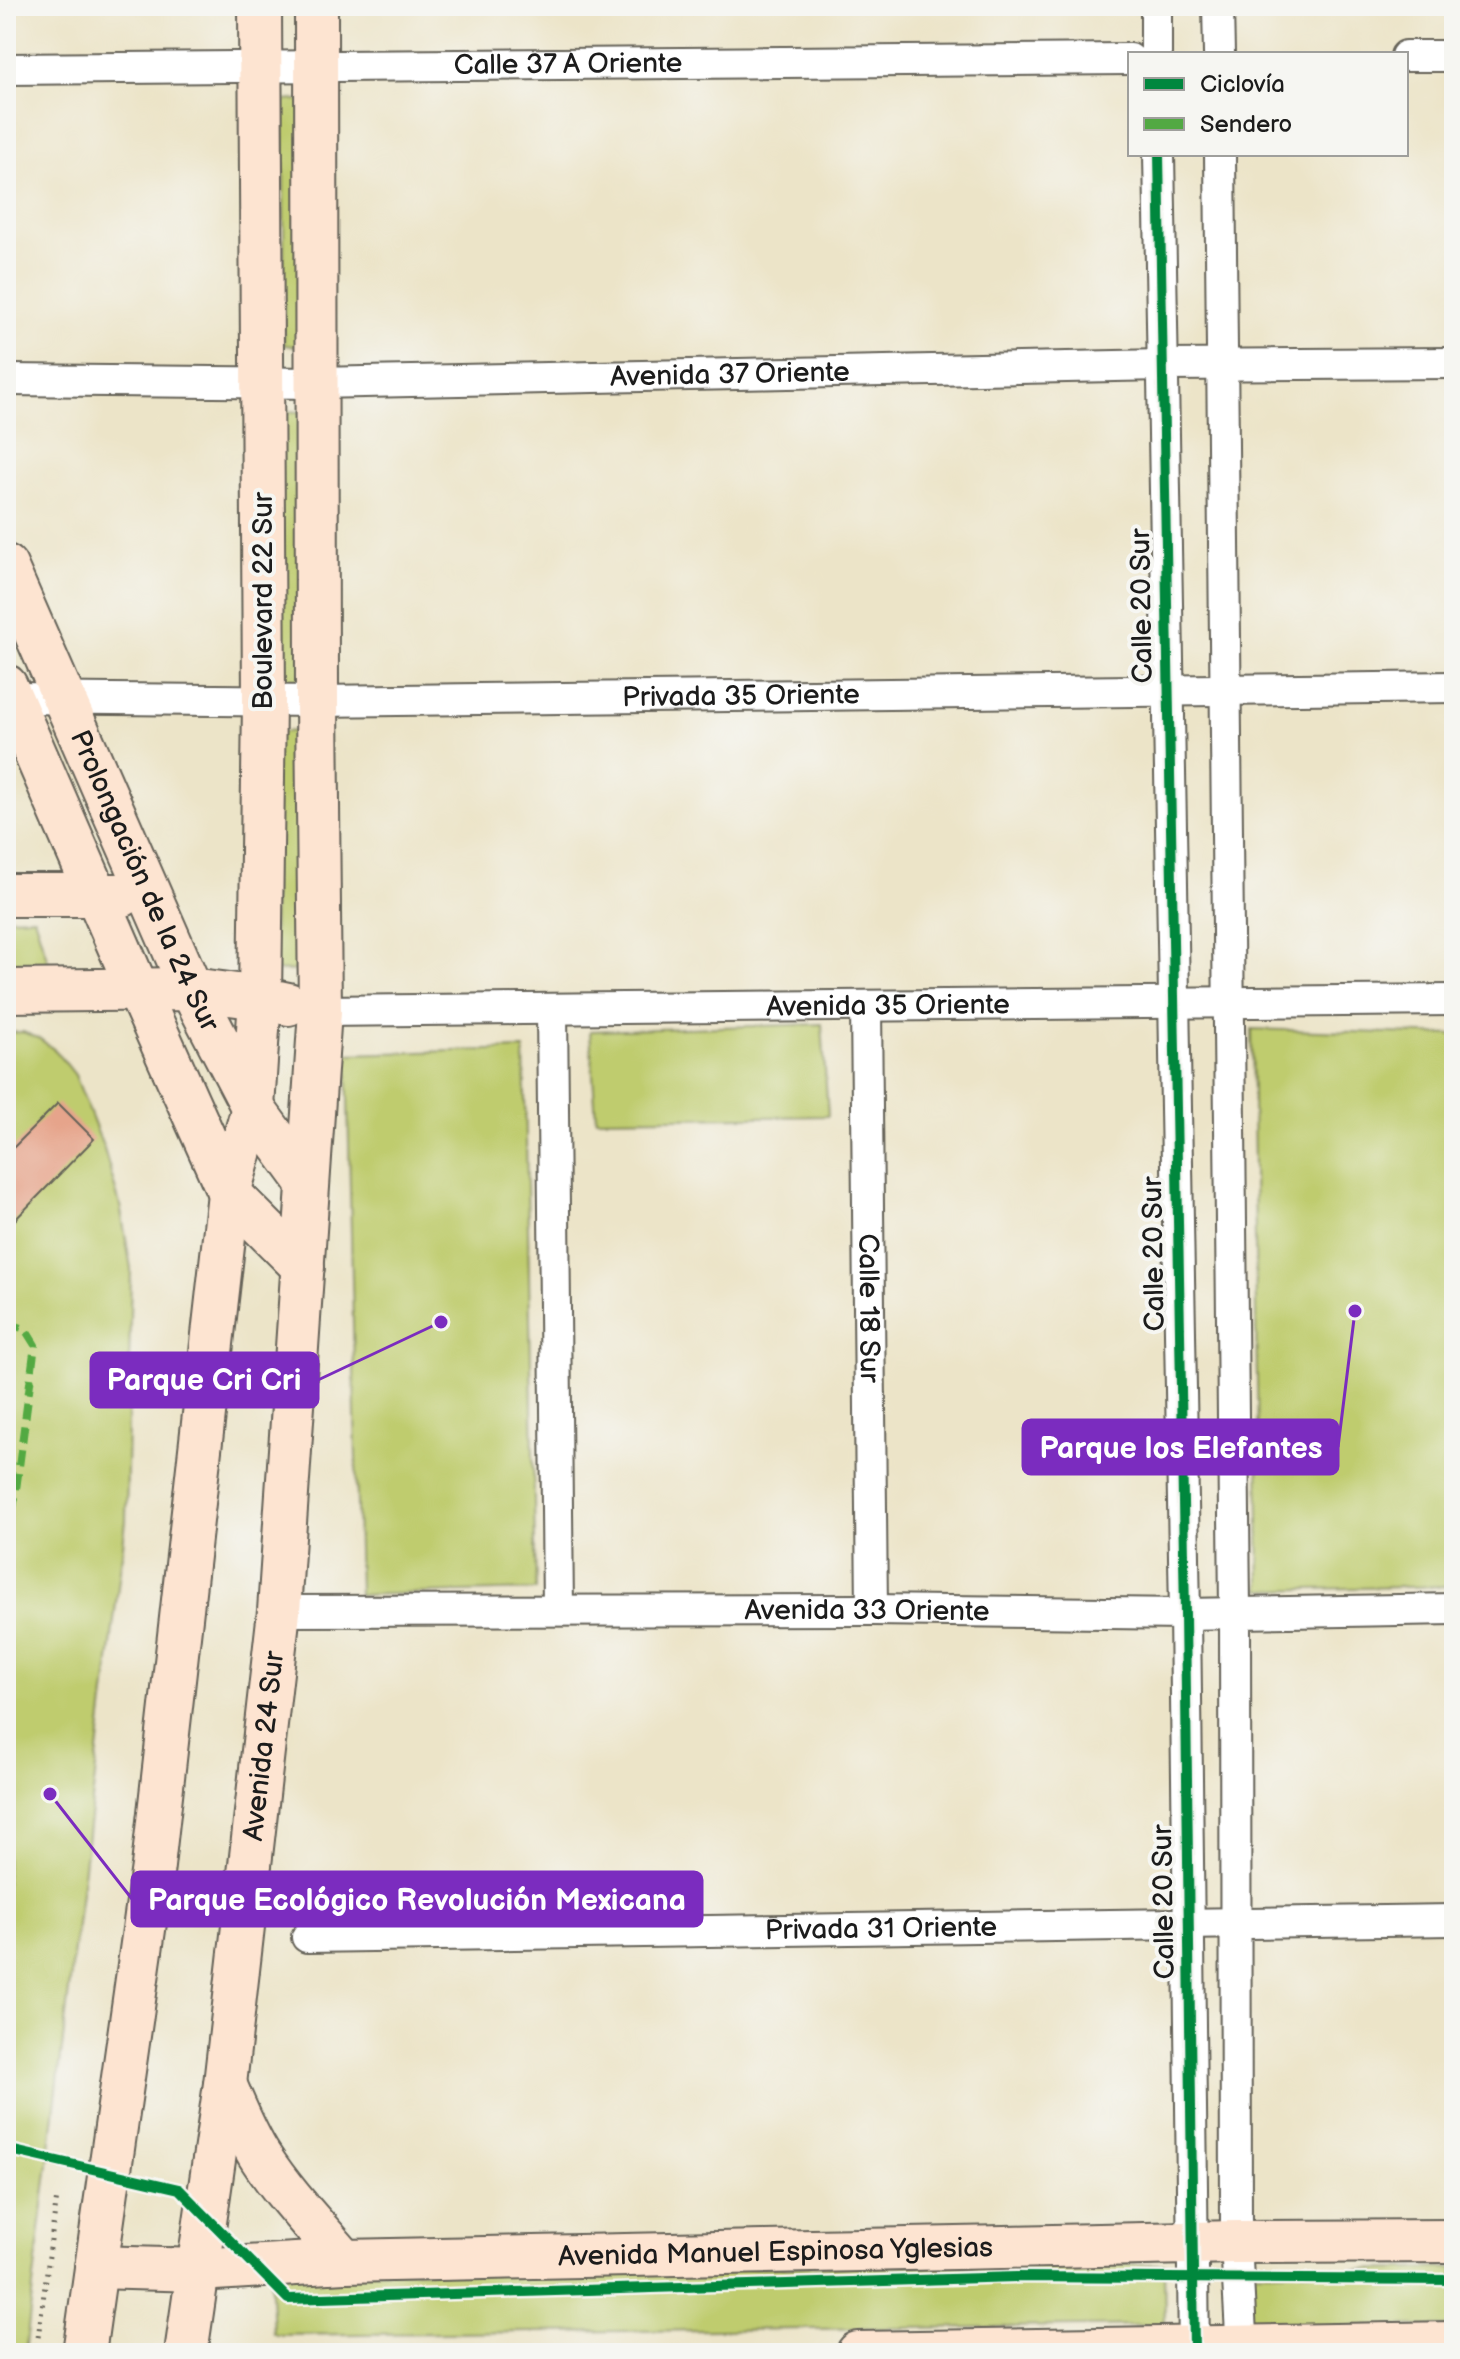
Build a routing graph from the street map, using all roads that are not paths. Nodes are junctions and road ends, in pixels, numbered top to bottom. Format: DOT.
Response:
graph roads {
  1 [pos="260,6"];
  2 [pos="316,6"];
  3 [pos="1156,6"];
  4 [pos="1218,6"];
  5 [pos="1156,52"];
  6 [pos="1219,52"];
  7 [pos="1408,56"];
  8 [pos="1454,56"];
  9 [pos="1128,59"];
  10 [pos="315,68"];
  11 [pos="6,69"];
  12 [pos="259,69"];
  13 [pos="1159,156"];
  14 [pos="1220,156"];
  15 [pos="1454,363"];
  16 [pos="1224,364"];
  17 [pos="1163,365"];
  18 [pos="6,380"];
  19 [pos="316,383"];
  20 [pos="262,384"];
  21 [pos="6,566"];
  22 [pos="1454,687"];
  23 [pos="1167,689"];
  24 [pos="1225,689"];
  25 [pos="8,692"];
  26 [pos="63,698"];
  27 [pos="317,701"];
  28 [pos="264,702"];
  29 [pos="148,893"];
  30 [pos="6,895"];
  31 [pos="97,896"];
  32 [pos="137,988"];
  33 [pos="191,989"];
  34 [pos="6,991"];
  35 [pos="260,998"];
  36 [pos="1454,1000"];
  37 [pos="1228,1002"];
  38 [pos="1174,1003"];
  39 [pos="866,1006"];
  40 [pos="552,1009"];
  41 [pos="320,1011"];
  42 [pos="253,1108"];
  43 [pos="308,1183"];
  44 [pos="229,1193"];
  45 [pos="303,1267"];
  46 [pos="1454,1609"];
  47 [pos="558,1610"];
  48 [pos="872,1610"];
  49 [pos="279,1611"];
  50 [pos="1235,1611"];
  51 [pos="1185,1614"];
  52 [pos="1454,1920"];
  53 [pos="1188,1923"];
  54 [pos="1237,1923"];
  55 [pos="307,1937"];
  56 [pos="225,2084"];
  57 [pos="1454,2241"];
  58 [pos="1236,2242"];
  59 [pos="1193,2243"];
  60 [pos="345,2261"];
  61 [pos="96,2267"];
  62 [pos="198,2270"];
  63 [pos="1454,2343"];
  64 [pos="1242,2349"];
  65 [pos="1194,2350"];
  66 [pos="84,2353"];
  67 [pos="186,2353"];
  68 [pos="858,2353"];
  1 -- 12 [label="main road, Boulevard 22 Sur"];
  2 -- 10 [label="main road, Boulevard 22 Sur"];
  3 -- 5 [label="street"];
  4 -- 6 [label="street"];
  7 -- 8 [label="street"];
  9 -- 10 [label="street, Calle 37 A Oriente"];
  10 -- 12 [label="street, Calle 37 A Oriente"];
  10 -- 19 [label="main road, Boulevard 22 Sur"];
  11 -- 12 [label="street, Calle 37 A Oriente"];
  12 -- 20 [label="main road, Boulevard 22 Sur"];
  13 -- 17 [label="street, Calle 20 Sur"];
  14 -- 16 [label="street"];
  15 -- 16 [label="street, Avenida 37 Oriente"];
  16 -- 17 [label="street, Avenida 37 Oriente"];
  16 -- 24 [label="street"];
  17 -- 19 [label="street, Avenida 37 Oriente"];
  17 -- 23 [label="street, Calle 20 Sur"];
  18 -- 20 [label="street, Avenida 37 Oriente"];
  19 -- 20 [label="street, Avenida 37 Oriente"];
  19 -- 27 [label="main road, Boulevard 22 Sur"];
  20 -- 28 [label="main road, Boulevard 22 Sur"];
  21 -- 26 [label="main road, Prolongación de la 24 Sur"];
  22 -- 24 [label="street, Privada 35 Oriente"];
  23 -- 24 [label="street, Privada 35 Oriente"];
  23 -- 27 [label="street, Privada 35 Oriente"];
  23 -- 38 [label="street, Calle 20 Sur"];
  24 -- 37 [label="street"];
  25 -- 26 [label="street, Privada 35 Oriente"];
  25 -- 31 [label="main road, Prolongación de la 24 Sur"];
  26 -- 28 [label="street, Privada 35 Oriente"];
  26 -- 29 [label="main road, Prolongación de la 24 Sur"];
  27 -- 28 [label="street, Privada 35 Oriente"];
  27 -- 41 [label="main road, Boulevard 22 Sur"];
  28 -- 35 [label="main road, Boulevard 22 Sur"];
  29 -- 31 [label="main road"];
  29 -- 33 [label="main road, Prolongación de la 24 Sur"];
  30 -- 31 [label="main road"];
  31 -- 32 [label="main road, Prolongación de la 24 Sur"];
  32 -- 33 [label="main road"];
  32 -- 34 [label="main road"];
  32 -- 44 [label="main road, Prolongación de la 24 Sur"];
  33 -- 35 [label="main road"];
  33 -- 42 [label="main road, Prolongación de la 24 Sur"];
  35 -- 41 [label="main road"];
  35 -- 42 [label="main road, Boulevard 22 Sur"];
  36 -- 37 [label="street, Avenida 35 Oriente"];
  37 -- 38 [label="street, Avenida 35 Oriente"];
  37 -- 50 [label="street"];
  38 -- 39 [label="street, Avenida 35 Oriente"];
  38 -- 51 [label="street, Calle 20 Sur"];
  39 -- 40 [label="street, Avenida 35 Oriente"];
  39 -- 48 [label="street, Calle 18 Sur"];
  40 -- 41 [label="street, Avenida 35 Oriente"];
  40 -- 47 [label="street"];
  41 -- 43 [label="main road, Boulevard 22 Sur"];
  42 -- 43 [label="main road, Prolongación de la 24 Sur"];
  42 -- 44 [label="main road, Boulevard 22 Sur"];
  43 -- 45 [label="main road, Avenida 24 Sur"];
  44 -- 45 [label="main road, Prolongación de la 24 Sur"];
  44 -- 61 [label="main road"];
  45 -- 49 [label="main road, Avenida 24 Sur"];
  46 -- 50 [label="street, Avenida 33 Oriente"];
  47 -- 48 [label="street, Avenida 33 Oriente"];
  47 -- 49 [label="street, Avenida 33 Oriente"];
  48 -- 51 [label="street, Avenida 33 Oriente"];
  49 -- 56 [label="main road, Avenida 24 Sur"];
  50 -- 51 [label="street, Avenida 33 Oriente"];
  50 -- 54 [label="street"];
  51 -- 53 [label="street, Calle 20 Sur"];
  52 -- 54 [label="street, Privada 31 Oriente"];
  53 -- 54 [label="street, Privada 31 Oriente"];
  53 -- 55 [label="street, Privada 31 Oriente"];
  53 -- 59 [label="street, Calle 20 Sur"];
  54 -- 58 [label="street"];
  56 -- 60 [label="main road"];
  56 -- 62 [label="main road, Avenida 24 Sur"];
  57 -- 58 [label="main road, Avenida Manuel Espinosa Yglesias"];
  58 -- 59 [label="main road, Avenida Manuel Espinosa Yglesias"];
  58 -- 64 [label="street"];
  59 -- 60 [label="main road, Avenida Manuel Espinosa Yglesias"];
  59 -- 65 [label="street, Calle 20 Sur"];
  60 -- 62 [label="main road, Avenida Manuel Espinosa Yglesias"];
  61 -- 62 [label="main road, Avenida Manuel Espinosa Yglesias"];
  61 -- 66 [label="main road"];
  62 -- 67 [label="main road, Avenida 24 Sur"];
  63 -- 64 [label="main road"];
  64 -- 65 [label="main road"];
  65 -- 68 [label="main road"];
}
